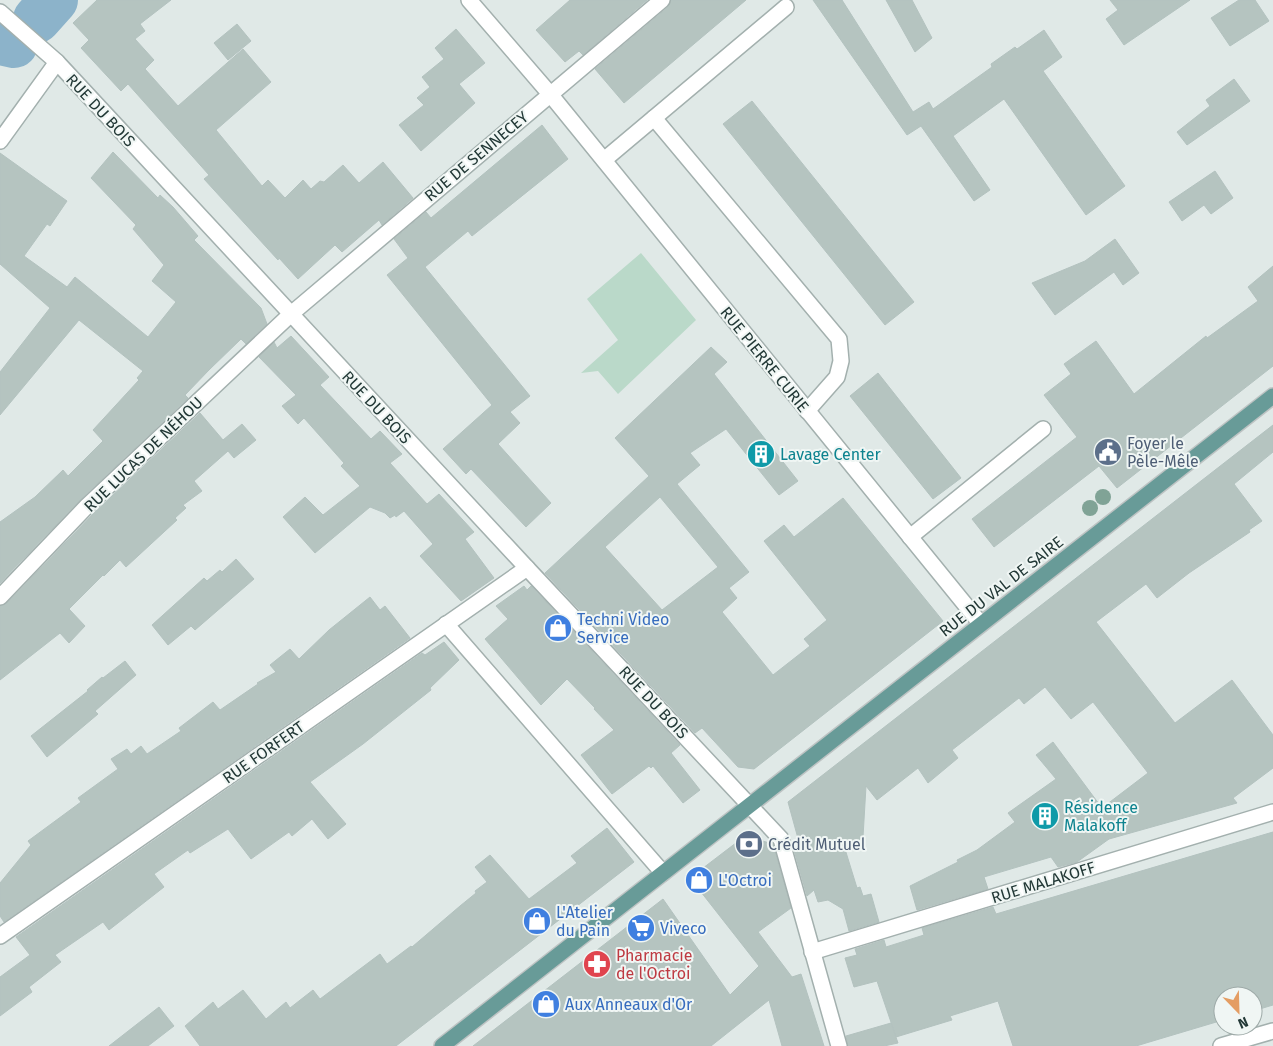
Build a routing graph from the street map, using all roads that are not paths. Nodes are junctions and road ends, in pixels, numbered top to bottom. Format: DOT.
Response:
graph roads {
  1 [pos="470,0"];
  2 [pos="662,0"];
  3 [pos="786,7"];
  4 [pos="0,12"];
  5 [pos="57,62"];
  6 [pos="550,94"];
  7 [pos="654,118"];
  8 [pos="0,141"];
  9 [pos="604,160"];
  10 [pos="291,314"];
  11 [pos="1273,396"];
  12 [pos="807,411"];
  13 [pos="1043,429"];
  14 [pos="910,536"];
  15 [pos="527,568"];
  16 [pos="0,597"];
  17 [pos="446,624"];
  18 [pos="981,624"];
  19 [pos="750,804"];
  20 [pos="1273,812"];
  21 [pos="663,873"];
  22 [pos="0,936"];
  23 [pos="812,952"];
  24 [pos="1273,1031"];
  25 [pos="442,1046"];
  26 [pos="839,1046"];
  27 [pos="1221,1046"];
  1 -- 6 [label="street, RUE PIERRE CURIE"];
  2 -- 6 [label="street, RUE DE SENNECEY"];
  3 -- 7 [label="street"];
  4 -- 5 [label="street, RUE DU BOIS"];
  5 -- 8 [label="street"];
  5 -- 10 [label="street, RUE DU BOIS"];
  6 -- 9 [label="street, RUE PIERRE CURIE"];
  6 -- 10 [label="street, RUE DE SENNECEY"];
  7 -- 9 [label="street"];
  7 -- 12 [label="street"];
  9 -- 12 [label="street, RUE PIERRE CURIE"];
  10 -- 15 [label="street, RUE DU BOIS"];
  10 -- 16 [label="street, RUE LUCAS DE NÉHOU"];
  11 -- 18 [label="main road, RUE DU VAL DE SAIRE"];
  12 -- 14 [label="street, RUE PIERRE CURIE"];
  13 -- 14 [label="street"];
  14 -- 18 [label="street, RUE PIERRE CURIE"];
  15 -- 17 [label="street, RUE FORFERT"];
  15 -- 19 [label="street, RUE DU BOIS"];
  17 -- 21 [label="street"];
  17 -- 22 [label="street, RUE FORFERT"];
  18 -- 19 [label="main road, RUE DU VAL DE SAIRE"];
  19 -- 21 [label="main road, RUE DU VAL DE SAIRE"];
  19 -- 23 [label="street, RUE DU BOIS"];
  20 -- 23 [label="street, RUE MALAKOFF"];
  21 -- 25 [label="main road, RUE DU VAL DE SAIRE"];
  23 -- 26 [label="street, RUE DU BOIS"];
  24 -- 27 [label="street"];
}
